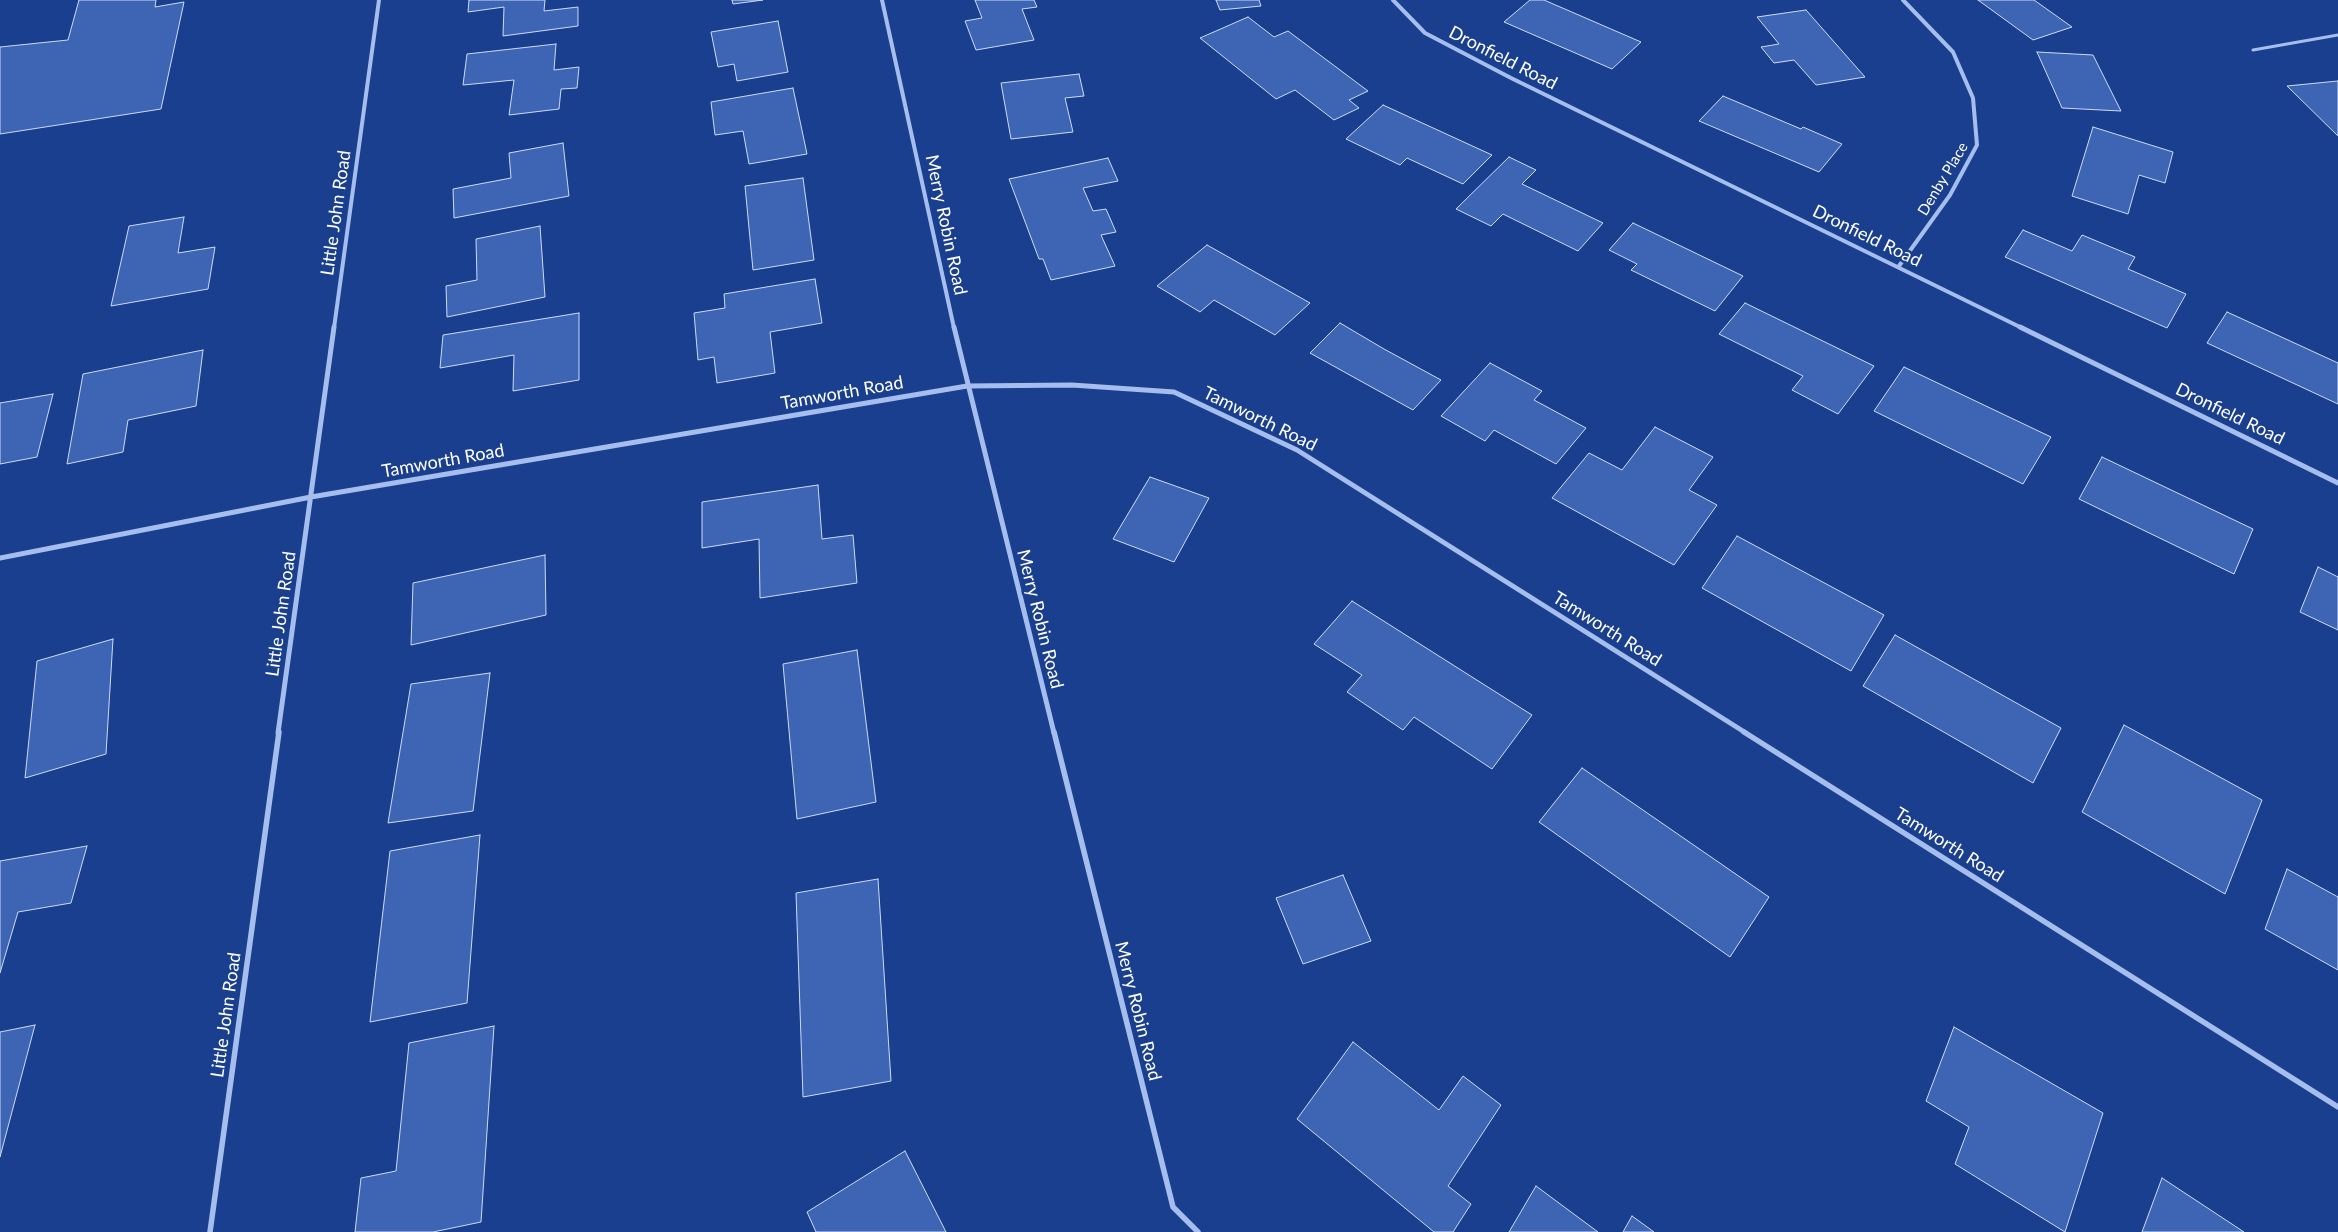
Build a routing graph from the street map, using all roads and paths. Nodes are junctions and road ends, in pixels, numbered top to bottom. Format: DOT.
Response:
graph roads {
  1 [pos="378,0"];
  2 [pos="882,0"];
  3 [pos="1393,0"];
  4 [pos="1902,0"];
  5 [pos="2338,35"];
  6 [pos="2253,50"];
  7 [pos="1898,266"];
  8 [pos="967,386"];
  9 [pos="2338,482"];
  10 [pos="311,497"];
  11 [pos="0,558"];
  12 [pos="2338,1107"];
  13 [pos="210,1232"];
  14 [pos="1198,1232"];
  1 -- 10 [label="street, Little John Road"];
  2 -- 8 [label="street, Merry Robin Road"];
  3 -- 7 [label="street, Dronfield Road"];
  4 -- 7 [label="street, Denby Place"];
  5 -- 6 [label="lane"];
  7 -- 9 [label="street, Dronfield Road"];
  8 -- 10 [label="street, Tamworth Road"];
  8 -- 12 [label="street, Tamworth Road"];
  8 -- 14 [label="street, Merry Robin Road"];
  10 -- 11 [label="street, Tamworth Road"];
  10 -- 13 [label="street, Little John Road"];
}
